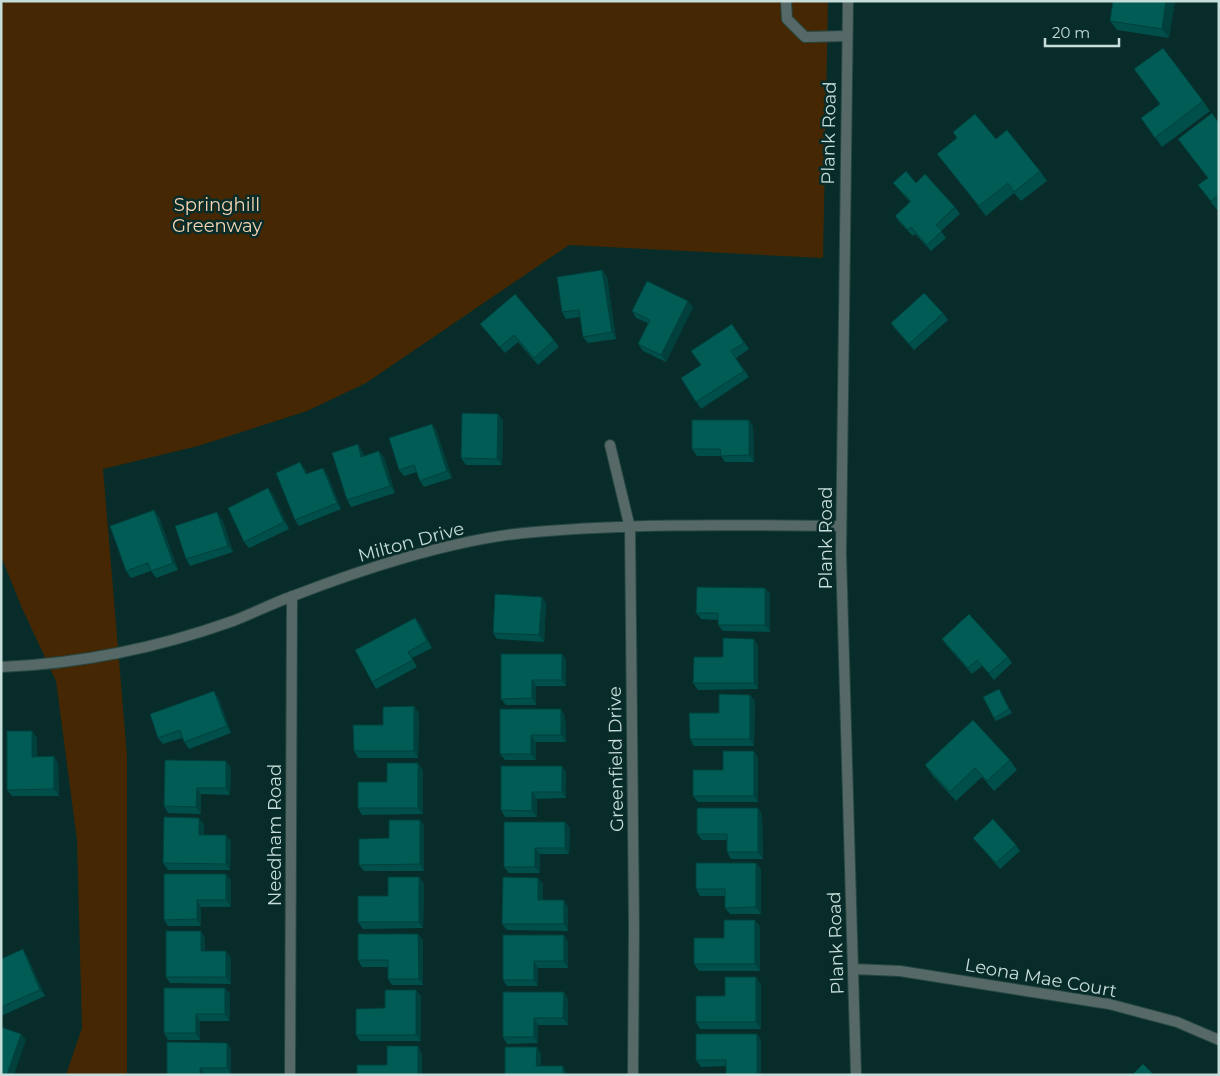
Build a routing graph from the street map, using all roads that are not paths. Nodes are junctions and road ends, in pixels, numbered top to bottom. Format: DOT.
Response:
graph roads {
  1 [pos="786,1"];
  2 [pos="848,1"];
  3 [pos="847,36"];
  4 [pos="610,445"];
  5 [pos="841,526"];
  6 [pos="630,528"];
  7 [pos="292,596"];
  8 [pos="1,667"];
  9 [pos="853,969"];
  10 [pos="1219,1040"];
  11 [pos="290,1075"];
  12 [pos="633,1075"];
  13 [pos="856,1075"];
  1 -- 3 [label="street"];
  2 -- 3 [label="street, Plank Road"];
  3 -- 5 [label="street, Plank Road"];
  4 -- 6 [label="street, Greenfield Drive"];
  5 -- 6 [label="street, Milton Drive"];
  5 -- 9 [label="street, Plank Road"];
  6 -- 7 [label="street, Milton Drive"];
  6 -- 12 [label="street, Greenfield Drive"];
  7 -- 8 [label="street, Milton Drive"];
  7 -- 11 [label="street, Needham Road"];
  9 -- 10 [label="street, Leona Mae Court"];
  9 -- 13 [label="street, Plank Road"];
}
